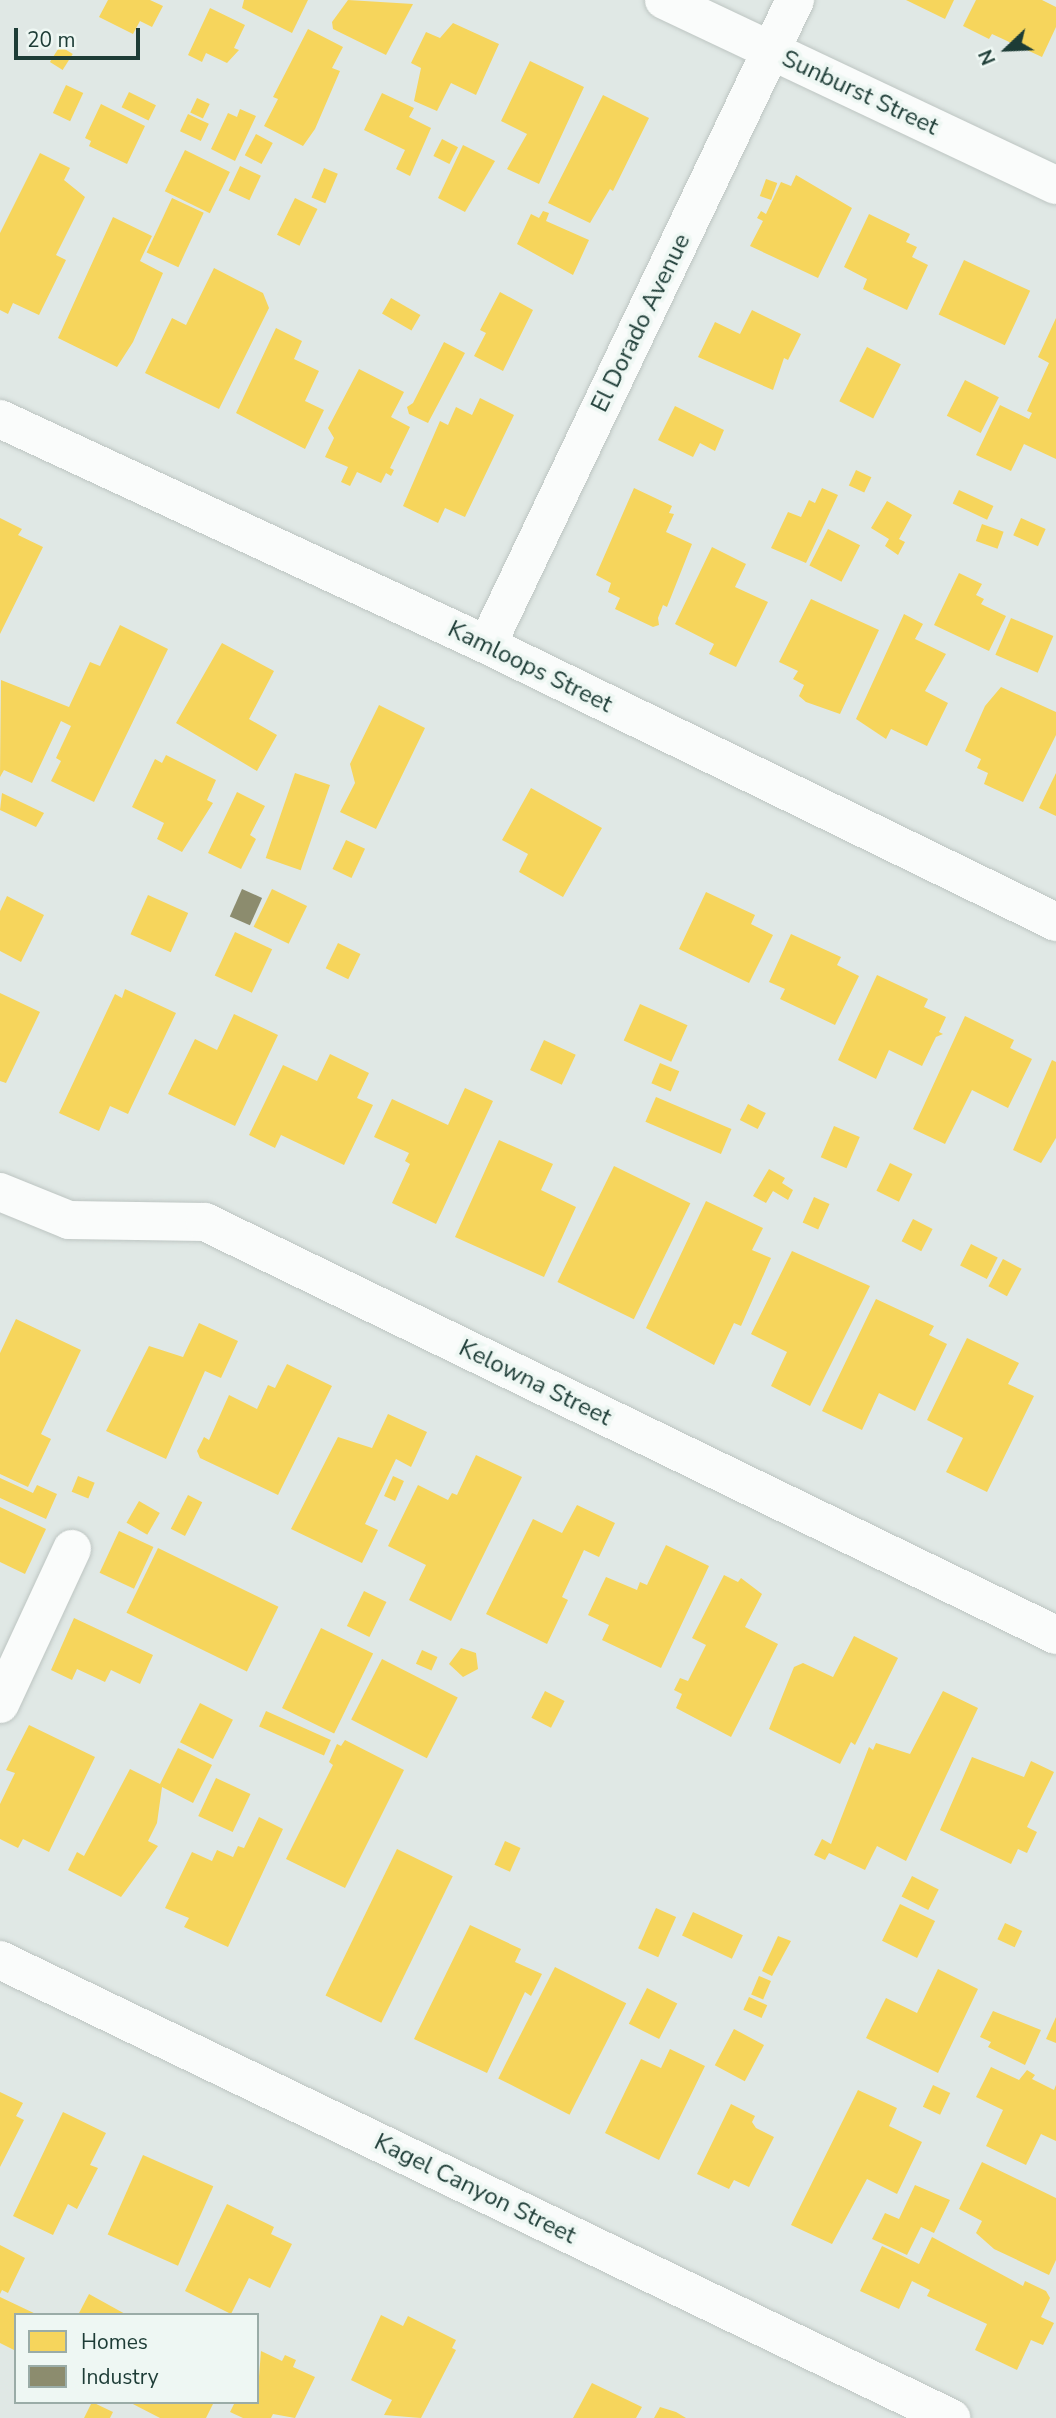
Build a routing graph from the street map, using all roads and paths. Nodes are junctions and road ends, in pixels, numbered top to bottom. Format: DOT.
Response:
graph roads {
  1 [pos="664,0"];
  2 [pos="795,0"];
  3 [pos="771,52"];
  4 [pos="1056,185"];
  5 [pos="0,419"];
  6 [pos="487,645"];
  7 [pos="1056,922"];
  8 [pos="0,1192"];
  9 [pos="72,1549"];
  10 [pos="1056,1635"];
  11 [pos="0,1704"];
  12 [pos="0,1960"];
  13 [pos="951,2418"];
  1 -- 3 [label="street, Sunburst Street"];
  2 -- 3 [label="street, El Dorado Avenue"];
  3 -- 4 [label="street, Sunburst Street"];
  3 -- 6 [label="street, El Dorado Avenue"];
  5 -- 6 [label="street, Kamloops Street"];
  6 -- 7 [label="street, Kamloops Street"];
  8 -- 10 [label="street, Kelowna Street"];
  9 -- 11 [label="street"];
  12 -- 13 [label="street, Kagel Canyon Street"];
}
